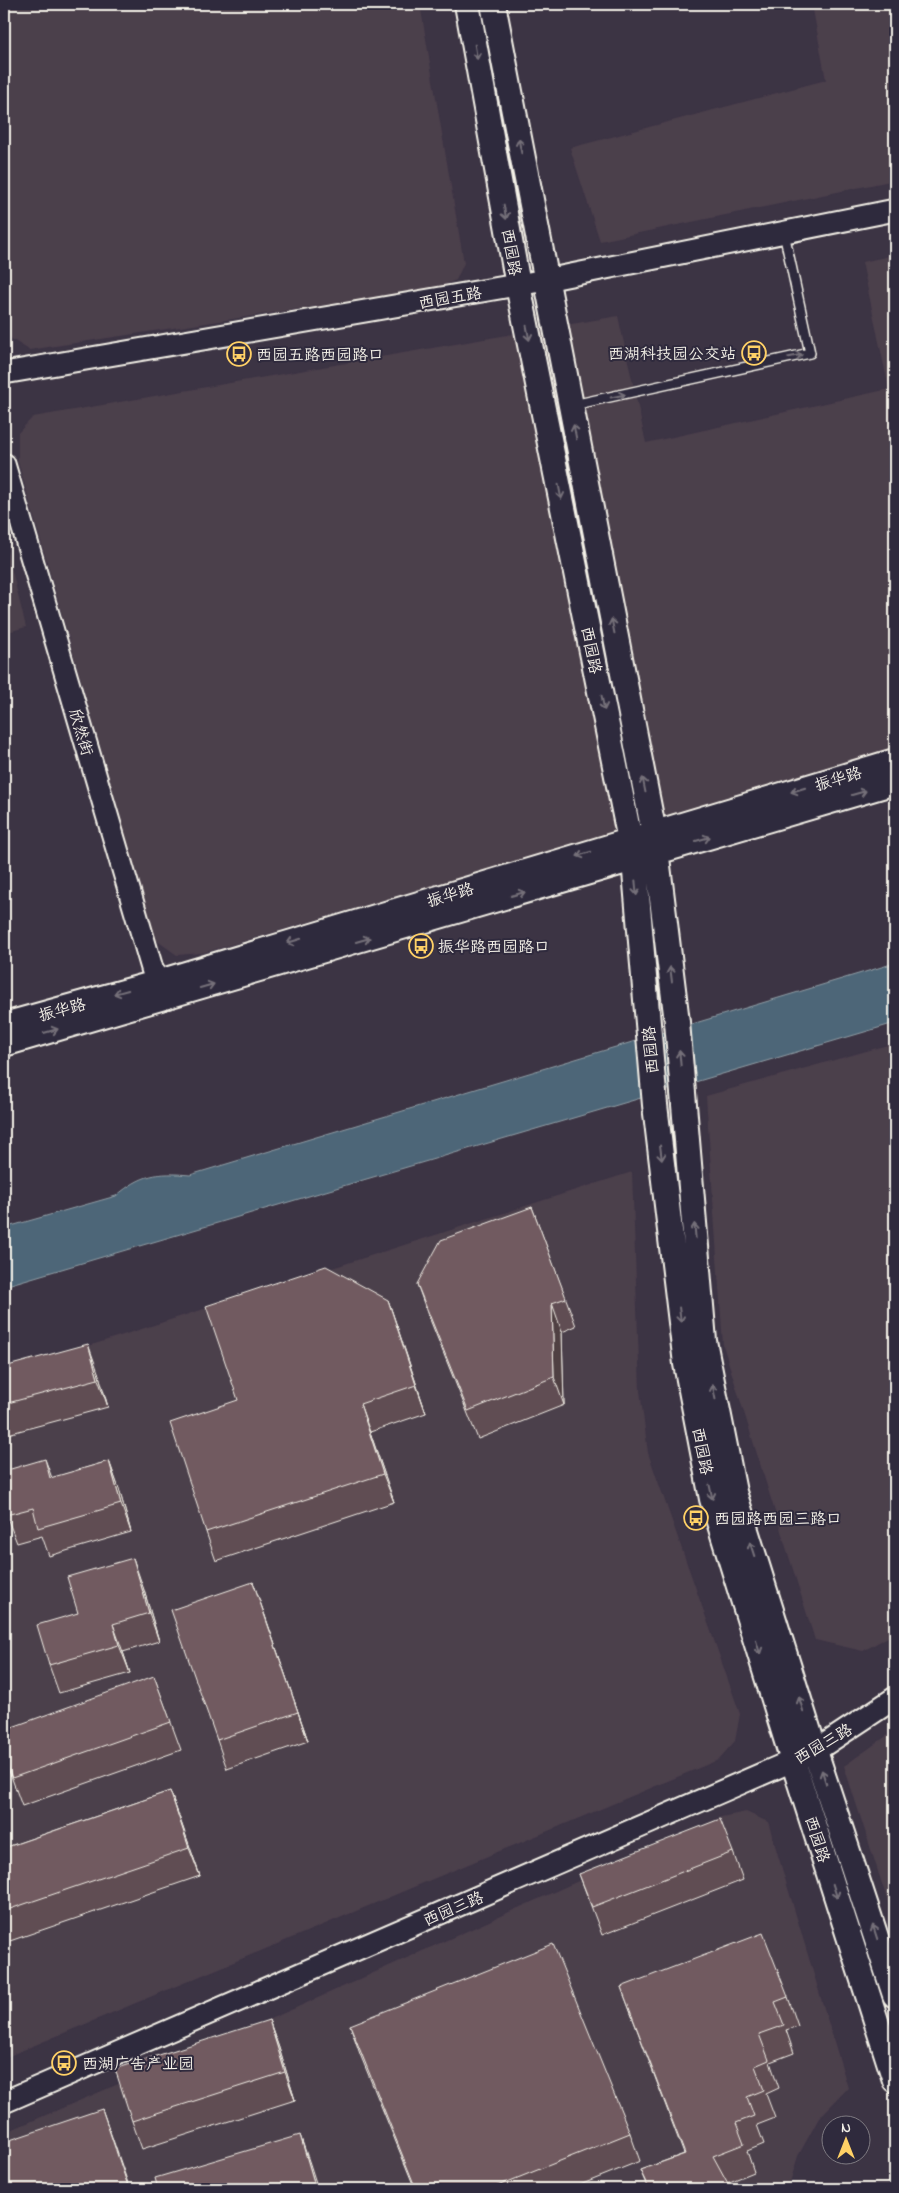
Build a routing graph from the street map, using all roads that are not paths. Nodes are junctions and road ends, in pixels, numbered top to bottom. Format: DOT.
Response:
graph roads {
  1 [pos="467,4"];
  2 [pos="493,4"];
  3 [pos="895,210"];
  4 [pos="784,233"];
  5 [pos="546,280"];
  6 [pos="518,285"];
  7 [pos="4,373"];
  8 [pos="570,406"];
  9 [pos="4,464"];
  10 [pos="895,761"];
  11 [pos="895,782"];
  12 [pos="655,843"];
  13 [pos="632,850"];
  14 [pos="158,991"];
  15 [pos="4,1025"];
  16 [pos="4,1044"];
  17 [pos="895,1698"];
  18 [pos="815,1751"];
  19 [pos="793,1761"];
  20 [pos="895,1995"];
  21 [pos="895,2080"];
  22 [pos="4,2102"];
  1 -- 6 [label="main road, 西园路, one-way"];
  5 -- 2 [label="main road, 西园路, one-way"];
  3 -- 4 [label="street, 西园五路"];
  4 -- 5 [label="street, 西园五路"];
  8 -- 4 [label="lane, one-way"];
  5 -- 6 [label="street, 西园五路"];
  5 -- 8 [label="main road, 西园路"];
  6 -- 7 [label="street, 西园五路"];
  6 -- 13 [label="main road, 西园路, one-way"];
  12 -- 8 [label="main road, 西园路, one-way"];
  9 -- 14 [label="street, 欣然街"];
  10 -- 12 [label="main road, 振华路, one-way"];
  12 -- 11 [label="main road, 振华路, one-way"];
  12 -- 13 [label="main road, 振华路"];
  18 -- 12 [label="main road, 西园路, one-way"];
  13 -- 14 [label="main road, 振华路"];
  13 -- 19 [label="main road, 西园路, one-way"];
  14 -- 15 [label="main road, 振华路, one-way"];
  16 -- 14 [label="main road, 振华路, one-way"];
  17 -- 18 [label="street, 西园三路"];
  18 -- 19 [label="street, 西园三路"];
  20 -- 18 [label="main road, 西园路, one-way"];
  19 -- 21 [label="main road, 西园路, one-way"];
  19 -- 22 [label="street, 西园三路"];
}
